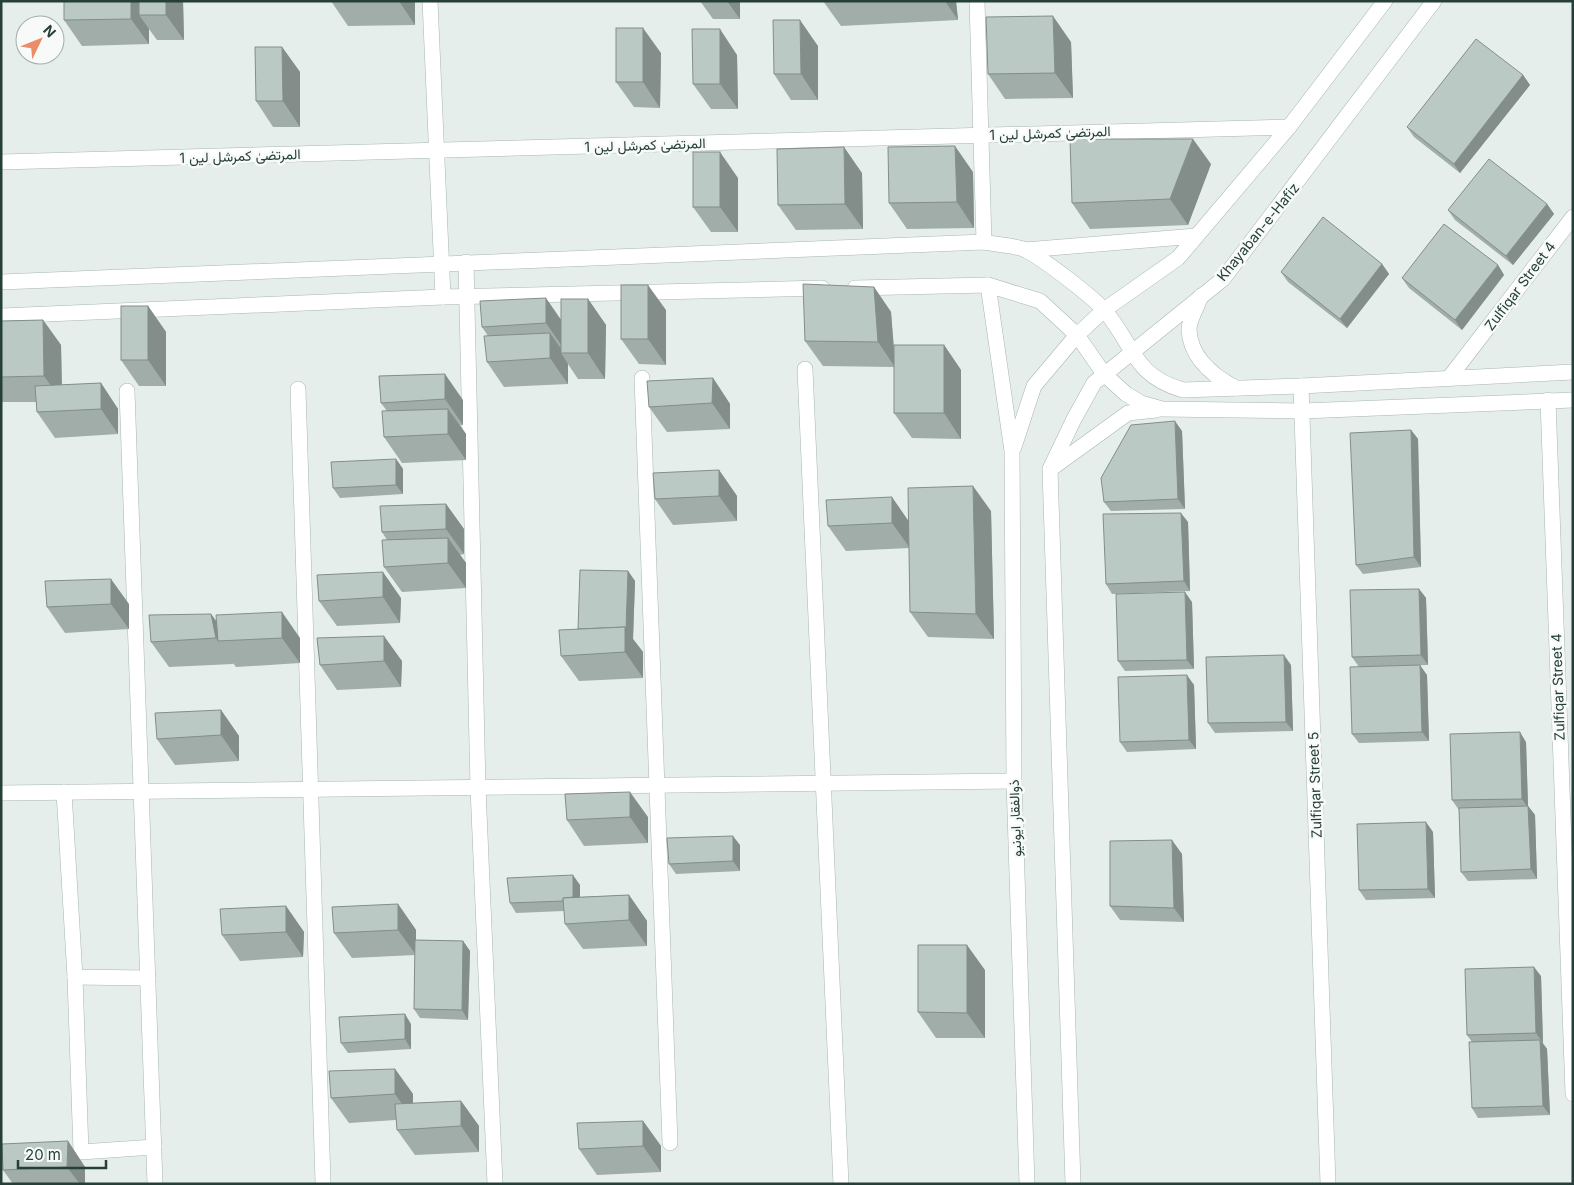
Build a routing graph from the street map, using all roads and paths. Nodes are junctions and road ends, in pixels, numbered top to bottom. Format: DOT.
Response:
graph roads {
  1 [pos="430,1"];
  2 [pos="978,1"];
  3 [pos="1385,1"];
  4 [pos="1434,1"];
  5 [pos="1289,127"];
  6 [pos="981,135"];
  7 [pos="435,150"];
  8 [pos="1,162"];
  9 [pos="1573,217"];
  10 [pos="1196,236"];
  11 [pos="984,242"];
  12 [pos="1025,250"];
  13 [pos="466,262"];
  14 [pos="441,264"];
  15 [pos="1,282"];
  16 [pos="988,285"];
  17 [pos="1201,296"];
  18 [pos="443,297"];
  19 [pos="468,297"];
  20 [pos="1104,310"];
  21 [pos="1,316"];
  22 [pos="1077,335"];
  23 [pos="1132,351"];
  24 [pos="805,369"];
  25 [pos="1573,372"];
  26 [pos="1104,374"];
  27 [pos="642,378"];
  28 [pos="1449,378"];
  29 [pos="1301,386"];
  30 [pos="1237,388"];
  31 [pos="298,389"];
  32 [pos="127,391"];
  33 [pos="1548,400"];
  34 [pos="1573,400"];
  35 [pos="1162,409"];
  36 [pos="1241,410"];
  37 [pos="1303,411"];
  38 [pos="1012,451"];
  39 [pos="1050,469"];
  40 [pos="1014,781"];
  41 [pos="823,783"];
  42 [pos="657,785"];
  43 [pos="478,788"];
  44 [pos="310,790"];
  45 [pos="64,792"];
  46 [pos="141,792"];
  47 [pos="1,793"];
  48 [pos="75,977"];
  49 [pos="148,978"];
  50 [pos="1573,1094"];
  51 [pos="670,1143"];
  52 [pos="154,1147"];
  53 [pos="323,1182"];
  54 [pos="155,1184"];
  55 [pos="495,1184"];
  56 [pos="840,1184"];
  57 [pos="1027,1184"];
  58 [pos="1073,1184"];
  59 [pos="1328,1184"];
  1 -- 7 [label="street"];
  2 -- 6 [label="street"];
  3 -- 5 [label="street"];
  4 -- 17 [label="street, Khayaban-e-Hafiz"];
  5 -- 6 [label="street, المرتضیٰ کمرشل لین 1"];
  5 -- 10 [label="street"];
  6 -- 7 [label="street, المرتضیٰ کمرشل لین 1"];
  6 -- 11 [label="street"];
  7 -- 8 [label="street, المرتضیٰ کمرشل لین 1"];
  7 -- 14 [label="street"];
  9 -- 28 [label="street, Zulfiqar Street 4"];
  10 -- 12 [label="street"];
  10 -- 20 [label="street"];
  11 -- 12 [label="street"];
  11 -- 13 [label="street"];
  12 -- 20 [label="street"];
  13 -- 14 [label="street"];
  13 -- 19 [label="street"];
  14 -- 15 [label="street"];
  14 -- 18 [label="street"];
  16 -- 19 [label="street"];
  16 -- 22 [label="street"];
  16 -- 38 [label="street"];
  17 -- 23 [label="street, Khayaban-e-Hafiz"];
  17 -- 30 [label="street"];
  18 -- 19 [label="street"];
  18 -- 21 [label="street"];
  19 -- 43 [label="street"];
  20 -- 22 [label="street"];
  20 -- 23 [label="street"];
  22 -- 26 [label="street"];
  22 -- 38 [label="street"];
  23 -- 26 [label="street, Khayaban-e-Hafiz"];
  23 -- 30 [label="street"];
  24 -- 41 [label="street"];
  25 -- 28 [label="street"];
  26 -- 35 [label="street"];
  26 -- 39 [label="street, Khayaban-e-Hafiz"];
  27 -- 42 [label="street"];
  28 -- 29 [label="street"];
  29 -- 30 [label="street"];
  29 -- 37 [label="street, Zulfiqar Street 5"];
  30 -- 36 [label="street"];
  31 -- 44 [label="street"];
  32 -- 46 [label="street"];
  33 -- 34 [label="street"];
  33 -- 37 [label="street"];
  33 -- 50 [label="street, Zulfiqar Street 4"];
  35 -- 36 [label="street"];
  35 -- 39 [label="street"];
  36 -- 37 [label="street"];
  37 -- 59 [label="street, Zulfiqar Street 5"];
  38 -- 40 [label="street, ذوالفقار ایونیو"];
  39 -- 58 [label="street"];
  40 -- 41 [label="street"];
  40 -- 57 [label="street, ذوالفقار ایونیو"];
  41 -- 42 [label="street"];
  41 -- 56 [label="street"];
  42 -- 43 [label="street"];
  42 -- 51 [label="street"];
  43 -- 44 [label="street"];
  43 -- 55 [label="street"];
  44 -- 46 [label="street"];
  44 -- 53 [label="street"];
  45 -- 46 [label="street"];
  45 -- 47 [label="street"];
  45 -- 48 [label="street"];
  46 -- 49 [label="street"];
  48 -- 49 [label="street"];
  48 -- 52 [label="street"];
  49 -- 52 [label="street"];
  52 -- 54 [label="street"];
}
